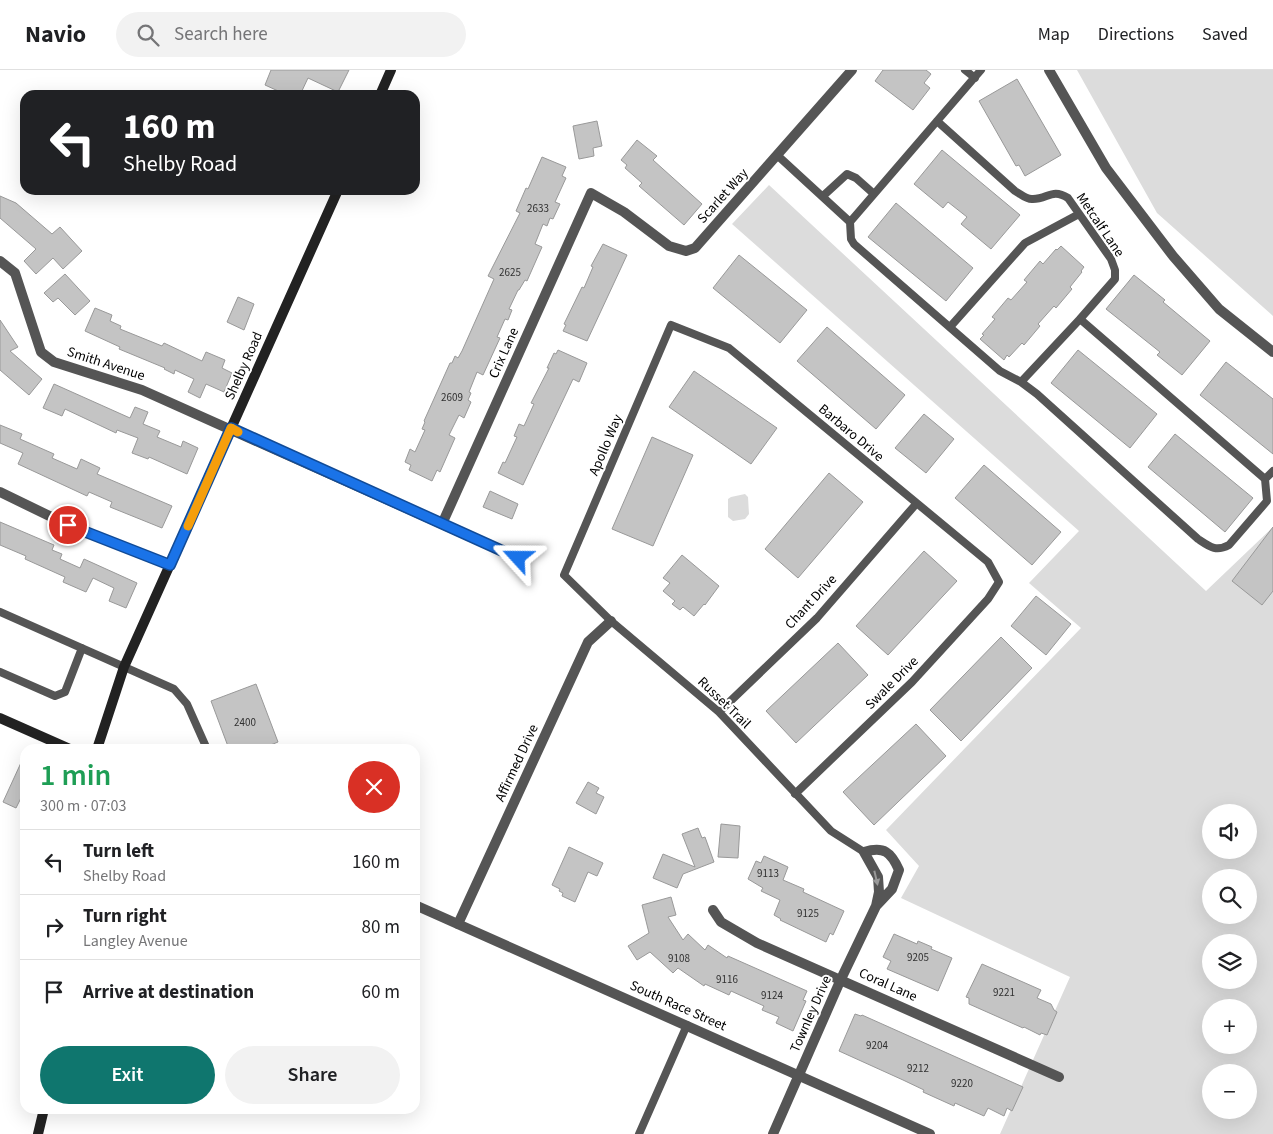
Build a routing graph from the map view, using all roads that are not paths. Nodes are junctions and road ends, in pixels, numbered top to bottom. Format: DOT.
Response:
graph roads {
  1 [pos="392,70"];
  2 [pos="852,70"];
  3 [pos="965,70"];
  4 [pos="982,70"];
  5 [pos="1049,70"];
  6 [pos="975,78"];
  7 [pos="382,90"];
  8 [pos="937,122"];
  9 [pos="777,155"];
  10 [pos="591,193"];
  11 [pos="874,194"];
  12 [pos="336,195"];
  13 [pos="823,196"];
  14 [pos="1079,214"];
  15 [pos="850,222"];
  16 [pos="0,261"];
  17 [pos="1080,319"];
  18 [pos="671,325"];
  19 [pos="950,327"];
  20 [pos="1273,352"];
  21 [pos="1021,382"];
  22 [pos="231,428"];
  23 [pos="1273,471"];
  24 [pos="1265,479"];
  25 [pos="0,492"];
  26 [pos="916,504"];
  27 [pos="442,524"];
  28 [pos="518,558"];
  29 [pos="170,565"];
  30 [pos="564,575"];
  31 [pos="998,582"];
  32 [pos="0,612"];
  33 [pos="611,621"];
  34 [pos="82,648"];
  35 [pos="124,667"];
  36 [pos="0,672"];
  37 [pos="719,712"];
  38 [pos="0,718"];
  39 [pos="59,744"];
  40 [pos="99,744"];
  41 [pos="205,744"];
  42 [pos="795,794"];
  43 [pos="864,852"];
  44 [pos="876,906"];
  45 [pos="420,907"];
  46 [pos="713,910"];
  47 [pos="458,924"];
  48 [pos="841,979"];
  49 [pos="687,1025"];
  50 [pos="798,1076"];
  51 [pos="1058,1077"];
  52 [pos="43,1114"];
  53 [pos="915,1131"];
  54 [pos="38,1134"];
  55 [pos="639,1134"];
  56 [pos="772,1134"];
  57 [pos="930,1134"];
  1 -- 7 [label="main road"];
  2 -- 9 [label="street, Scarlet Way"];
  3 -- 6 [label="lane"];
  4 -- 6 [label="lane"];
  5 -- 20 [label="street"];
  6 -- 8 [label="lane"];
  8 -- 11 [label="lane"];
  8 -- 14 [label="lane, Metcalf Lane"];
  9 -- 10 [label="street, Scarlet Way"];
  9 -- 13 [label="lane"];
  10 -- 27 [label="street, Crix Lane"];
  11 -- 13 [label="lane"];
  11 -- 15 [label="lane"];
  12 -- 22 [label="main road, Shelby Road"];
  13 -- 15 [label="lane"];
  14 -- 17 [label="lane, Metcalf Lane"];
  14 -- 19 [label="lane"];
  15 -- 19 [label="lane"];
  16 -- 22 [label="street, Smith Avenue"];
  17 -- 21 [label="lane, Metcalf Lane"];
  17 -- 24 [label="lane"];
  18 -- 26 [label="lane, Barbaro Drive"];
  18 -- 30 [label="lane, Apollo Way"];
  19 -- 21 [label="lane"];
  21 -- 24 [label="lane"];
  22 -- 27 [label="street, Smith Avenue"];
  22 -- 29 [label="main road, Shelby Road"];
  23 -- 24 [label="lane"];
  25 -- 29 [label="street"];
  26 -- 31 [label="lane, Barbaro Drive"];
  26 -- 37 [label="lane, Chant Drive"];
  27 -- 28 [label="street, Smith Avenue"];
  29 -- 35 [label="main road, Shelby Road"];
  30 -- 33 [label="lane, Russet Trail"];
  31 -- 42 [label="lane, Swale Drive"];
  32 -- 34 [label="lane"];
  33 -- 37 [label="lane, Russet Trail"];
  33 -- 47 [label="street, Affirmed Drive"];
  34 -- 35 [label="lane"];
  34 -- 36 [label="lane"];
  35 -- 40 [label="main road, Shelby Road"];
  35 -- 41 [label="lane"];
  37 -- 42 [label="lane, Russet Trail"];
  38 -- 39 [label="main road"];
  42 -- 43 [label="lane, Russet Trail"];
  43 -- 44 [label="street, Townley Drive, one-way"];
  43 -- 44 [label="street, Townley Drive"];
  44 -- 48 [label="street, Townley Drive"];
  45 -- 47 [label="street, South Race Street"];
  46 -- 48 [label="street, Coral Lane"];
  47 -- 49 [label="street, South Race Street"];
  48 -- 50 [label="street, Townley Drive"];
  48 -- 51 [label="street, Coral Lane"];
  49 -- 50 [label="street, South Race Street"];
  49 -- 55 [label="lane"];
  50 -- 53 [label="street, South Race Street"];
  50 -- 56 [label="street, Townley Drive"];
  52 -- 54 [label="main road"];
  53 -- 57 [label="street, South Race Street"];
}
